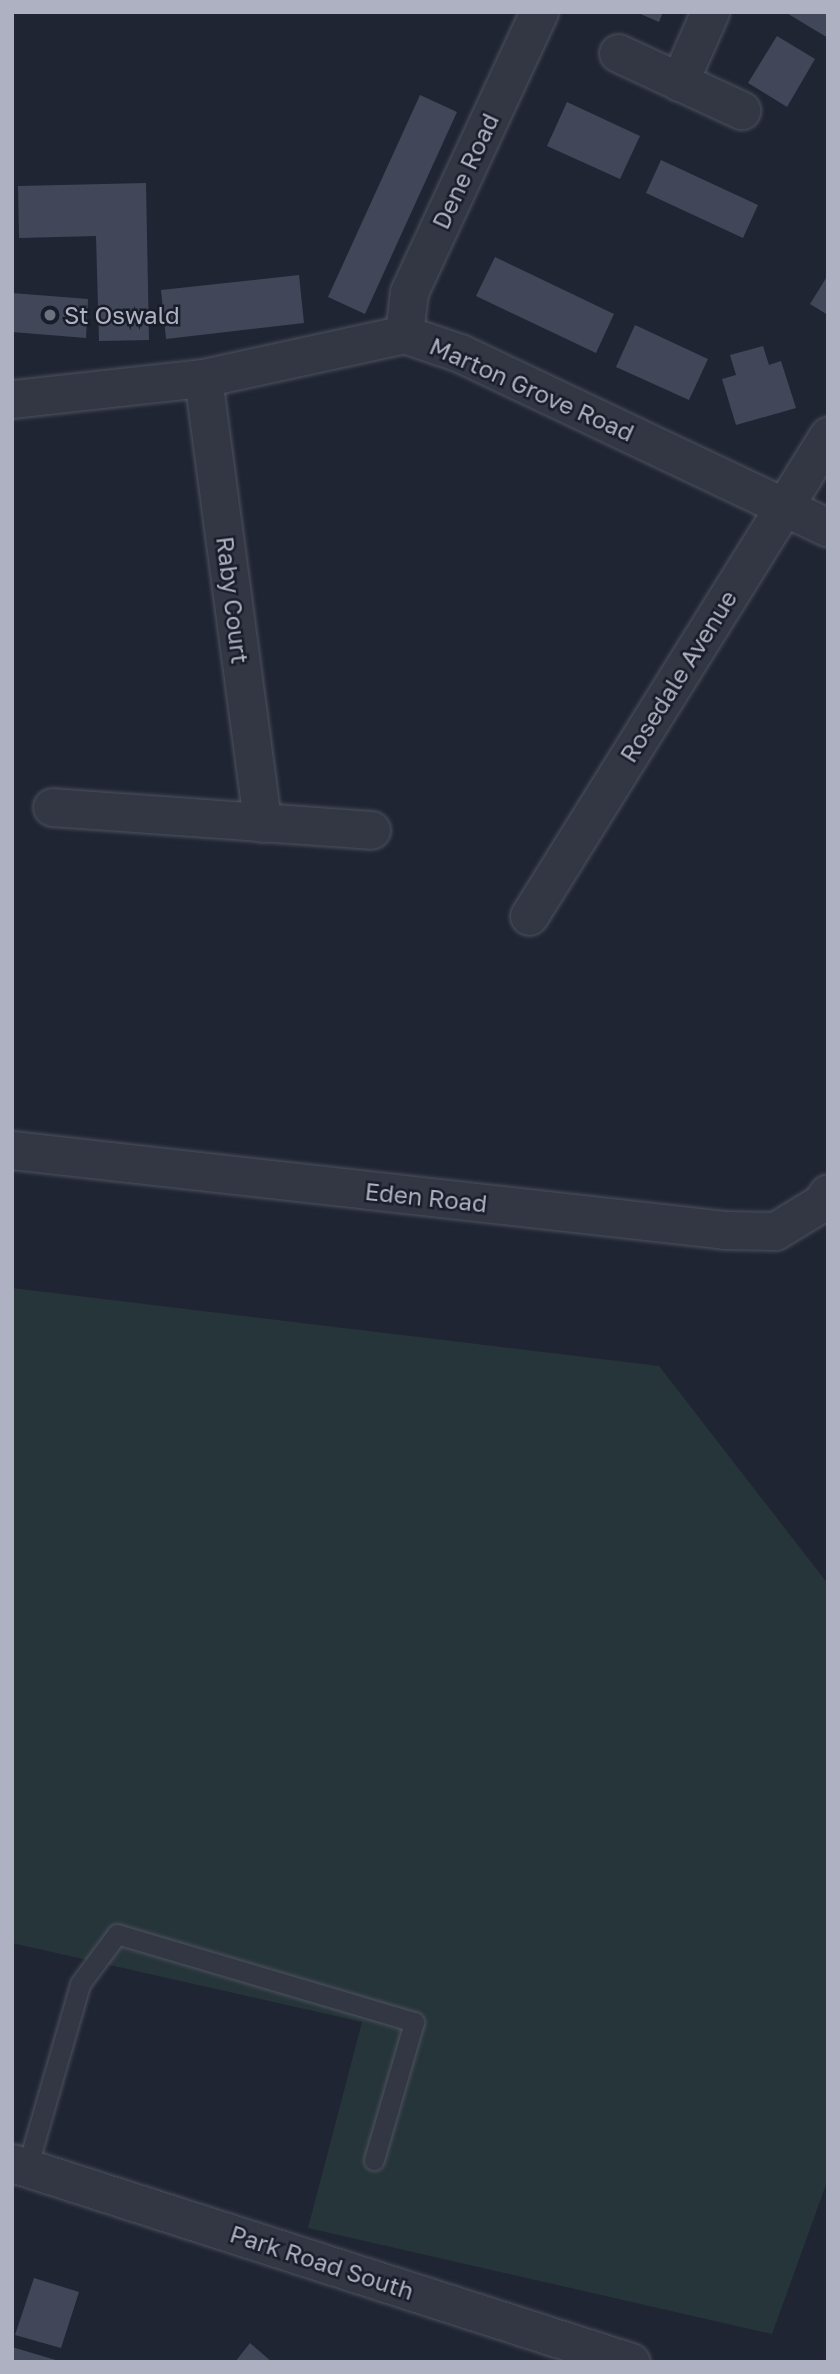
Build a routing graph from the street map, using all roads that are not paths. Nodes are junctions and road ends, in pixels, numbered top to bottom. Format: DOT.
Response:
graph roads {
  1 [pos="540,12"];
  2 [pos="710,12"];
  3 [pos="618,53"];
  4 [pos="679,82"];
  5 [pos="741,110"];
  6 [pos="404,334"];
  7 [pos="203,378"];
  8 [pos="12,399"];
  9 [pos="828,436"];
  10 [pos="783,504"];
  11 [pos="828,528"];
  12 [pos="52,807"];
  13 [pos="262,822"];
  14 [pos="372,830"];
  15 [pos="530,916"];
  16 [pos="12,1150"];
  17 [pos="828,1193"];
  18 [pos="374,2160"];
  19 [pos="20,2165"];
  20 [pos="631,2362"];
  1 -- 6 [label="street, Dene Road"];
  2 -- 4 [label="street"];
  3 -- 4 [label="street"];
  4 -- 5 [label="street"];
  6 -- 7 [label="street, Marton Grove Road"];
  6 -- 10 [label="street, Marton Grove Road"];
  7 -- 8 [label="street, Marton Grove Road"];
  7 -- 13 [label="street, Raby Court"];
  9 -- 10 [label="street, Rosedale Avenue"];
  10 -- 11 [label="street, Marton Grove Road"];
  10 -- 15 [label="street, Rosedale Avenue"];
  12 -- 13 [label="street"];
  13 -- 14 [label="street"];
  16 -- 17 [label="street, Eden Road"];
  18 -- 19 [label="lane"];
  19 -- 20 [label="street, Park Road South"];
}
